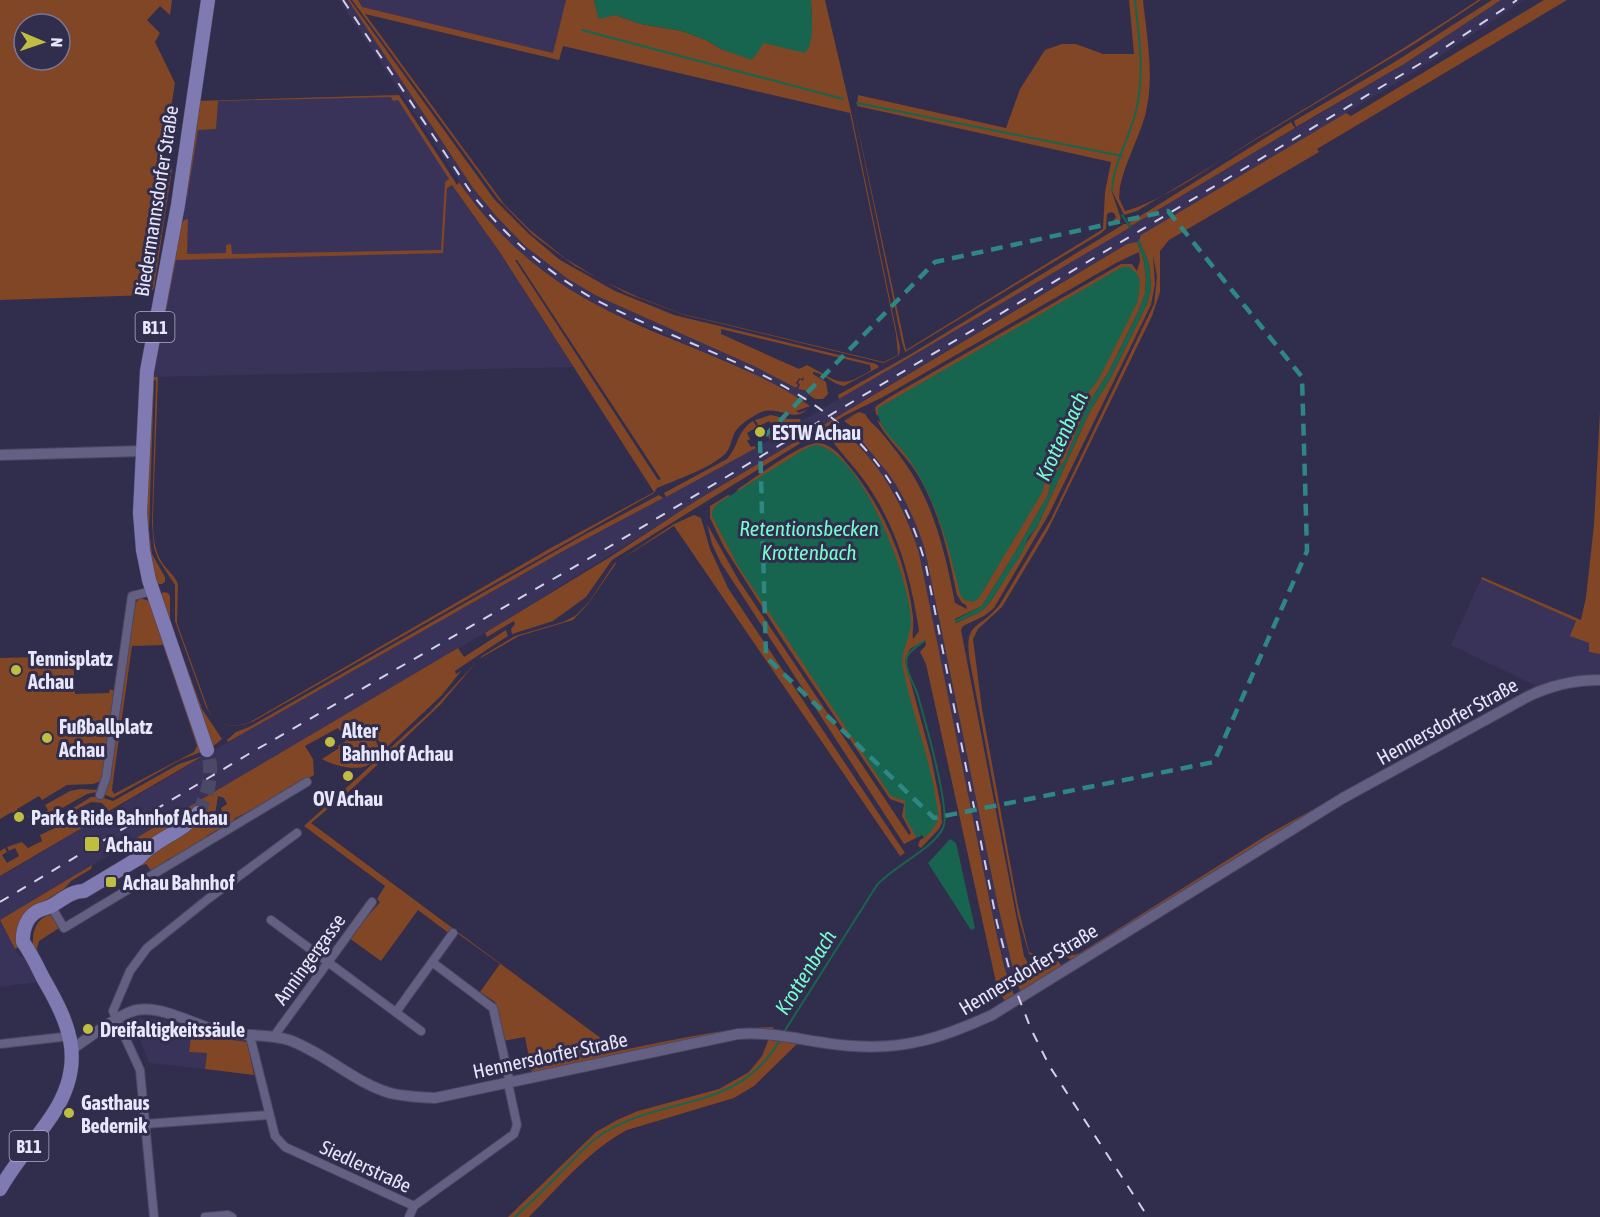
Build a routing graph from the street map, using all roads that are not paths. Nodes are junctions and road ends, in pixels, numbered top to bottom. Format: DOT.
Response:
graph roads {
  1 [pos="208,0"];
  2 [pos="143,451"];
  3 [pos="0,455"];
  4 [pos="152,591"];
  5 [pos="1600,680"];
  6 [pos="207,750"];
  7 [pos="307,782"];
  8 [pos="100,795"];
  9 [pos="198,813"];
  10 [pos="297,832"];
  11 [pos="372,902"];
  12 [pos="49,908"];
  13 [pos="271,920"];
  14 [pos="453,933"];
  15 [pos="329,961"];
  16 [pos="432,962"];
  17 [pos="396,1012"];
  18 [pos="117,1019"];
  19 [pos="421,1031"];
  20 [pos="250,1036"];
  21 [pos="275,1037"];
  22 [pos="71,1043"];
  23 [pos="0,1044"];
  24 [pos="509,1083"];
  25 [pos="268,1115"];
  26 [pos="145,1124"];
  27 [pos="0,1189"];
  28 [pos="414,1206"];
  29 [pos="154,1217"];
  30 [pos="205,1217"];
  31 [pos="232,1217"];
  32 [pos="409,1217"];
  1 -- 2 [label="main road, Biedermannsdorfer Straße / B11"];
  2 -- 3 [label="street"];
  2 -- 4 [label="main road, Biedermannsdorfer Straße / B11"];
  4 -- 6 [label="main road, B11"];
  4 -- 8 [label="street"];
  5 -- 24 [label="street, Hennersdorfer Straße"];
  7 -- 12 [label="street"];
  9 -- 12 [label="main road, B11"];
  10 -- 18 [label="street"];
  11 -- 15 [label="street, Anningergasse"];
  12 -- 22 [label="main road, B11"];
  13 -- 15 [label="street"];
  14 -- 16 [label="street"];
  15 -- 17 [label="street"];
  15 -- 21 [label="street, Anningergasse"];
  16 -- 17 [label="street"];
  16 -- 24 [label="street"];
  17 -- 19 [label="street"];
  18 -- 20 [label="street, Hennersdorfer Straße"];
  18 -- 22 [label="street, Hennersdorfer Straße"];
  18 -- 26 [label="street"];
  20 -- 21 [label="street, Hennersdorfer Straße"];
  20 -- 25 [label="street, Siedlerstraße"];
  21 -- 24 [label="street, Hennersdorfer Straße"];
  22 -- 23 [label="street"];
  22 -- 27 [label="main road, B11"];
  24 -- 28 [label="street, Siedlerstraße"];
  25 -- 26 [label="street"];
  25 -- 28 [label="street, Siedlerstraße"];
  26 -- 29 [label="street"];
  28 -- 32 [label="street"];
  30 -- 31 [label="street"];
}
